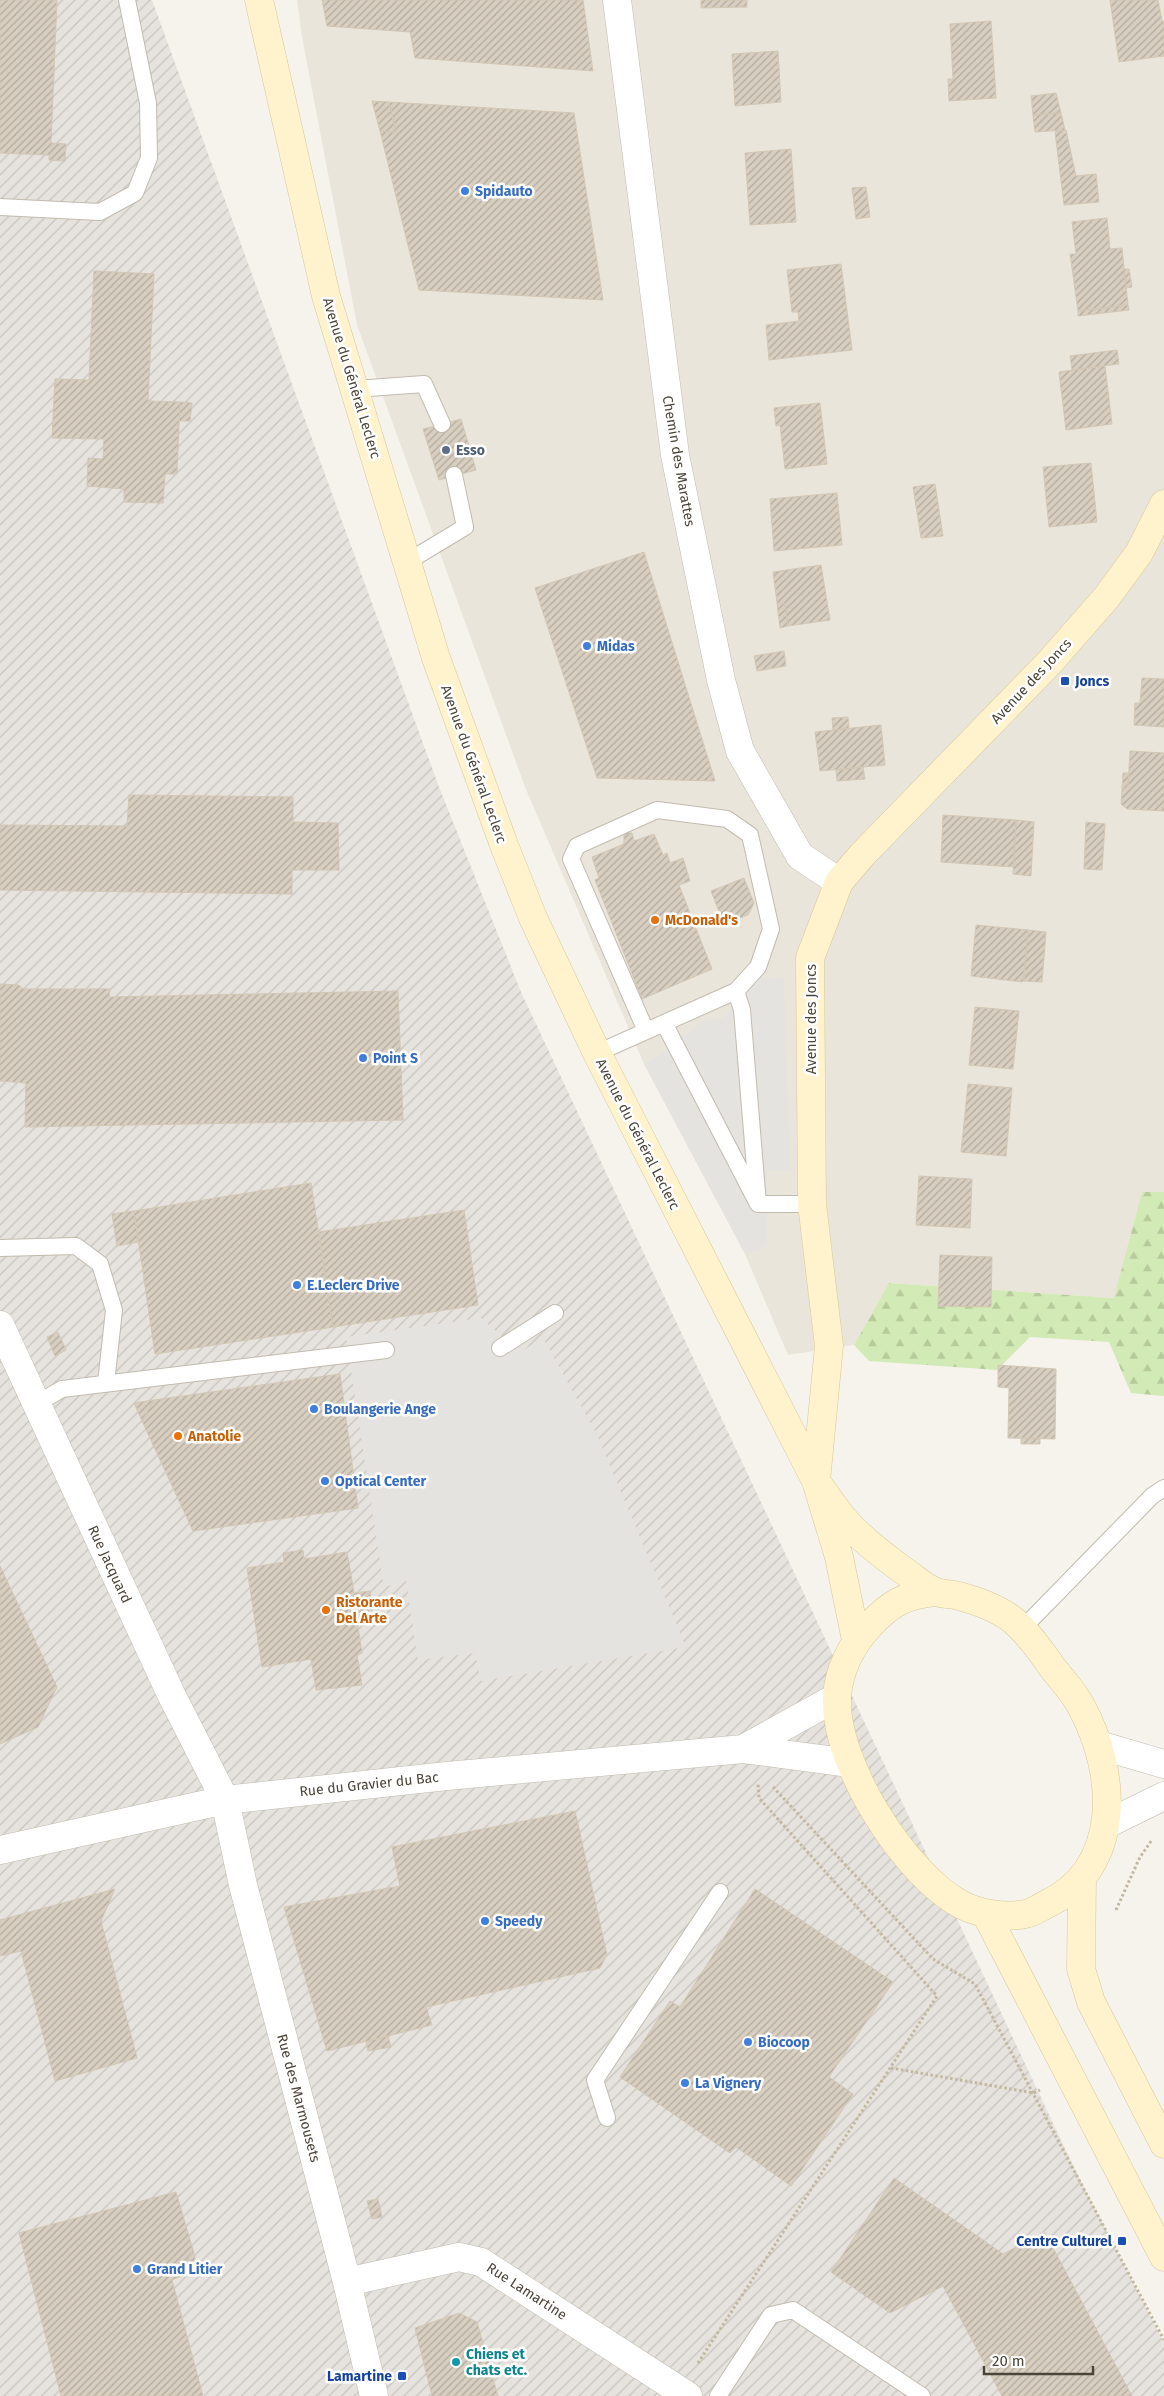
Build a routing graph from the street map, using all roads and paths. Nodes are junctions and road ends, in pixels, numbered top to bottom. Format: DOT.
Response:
graph roads {
  1 [pos="127,0"];
  2 [pos="259,0"];
  3 [pos="617,0"];
  4 [pos="0,207"];
  5 [pos="355,389"];
  6 [pos="442,424"];
  7 [pos="454,476"];
  8 [pos="1164,504"];
  9 [pos="407,562"];
  10 [pos="839,882"];
  11 [pos="736,991"];
  12 [pos="664,1022"];
  13 [pos="646,1031"];
  14 [pos="597,1053"];
  15 [pos="758,1204"];
  16 [pos="812,1204"];
  17 [pos="0,1248"];
  18 [pos="555,1313"];
  19 [pos="0,1325"];
  20 [pos="500,1348"];
  21 [pos="386,1350"];
  22 [pos="106,1383"];
  23 [pos="36,1404"];
  24 [pos="816,1481"];
  25 [pos="1164,1488"];
  26 [pos="935,1592"];
  27 [pos="1022,1629"];
  28 [pos="856,1640"];
  29 [pos="836,1697"];
  30 [pos="1099,1745"];
  31 [pos="750,1759"];
  32 [pos="850,1763"];
  33 [pos="1164,1764"];
  34 [pos="1164,1796"];
  35 [pos="225,1800"];
  36 [pos="1106,1824"];
  37 [pos="1156,1835"];
  38 [pos="0,1850"];
  39 [pos="1082,1878"];
  40 [pos="720,1892"];
  41 [pos="1115,1911"];
  42 [pos="986,1914"];
  43 [pos="892,2068"];
  44 [pos="1034,2093"];
  45 [pos="607,2118"];
  46 [pos="1164,2144"];
  47 [pos="1164,2257"];
  48 [pos="347,2282"];
  49 [pos="1164,2340"];
  50 [pos="684,2393"];
  51 [pos="374,2396"];
  52 [pos="718,2396"];
  53 [pos="922,2396"];
  1 -- 4 [label="lane"];
  2 -- 5 [label="main road, Avenue du Général Leclerc"];
  3 -- 10 [label="street, Chemin des Marattes"];
  5 -- 6 [label="lane"];
  5 -- 9 [label="main road, Avenue du Général Leclerc"];
  7 -- 9 [label="lane"];
  8 -- 10 [label="main road, Avenue des Joncs"];
  9 -- 14 [label="main road, Avenue du Général Leclerc"];
  10 -- 16 [label="main road, Avenue des Joncs"];
  11 -- 12 [label="lane"];
  11 -- 13 [label="lane"];
  11 -- 15 [label="lane"];
  12 -- 13 [label="lane"];
  12 -- 15 [label="lane"];
  13 -- 14 [label="lane"];
  14 -- 24 [label="main road, Avenue du Général Leclerc"];
  15 -- 16 [label="lane"];
  16 -- 24 [label="main road, Avenue des Joncs"];
  17 -- 22 [label="lane"];
  18 -- 20 [label="lane"];
  19 -- 23 [label="street, Rue Jacquard"];
  21 -- 22 [label="lane"];
  22 -- 23 [label="lane"];
  23 -- 35 [label="street, Rue Jacquard"];
  24 -- 26 [label="main road, Avenue du Général Leclerc"];
  24 -- 28 [label="main road, Avenue du Général Leclerc"];
  25 -- 27 [label="lane"];
  26 -- 27 [label="main road"];
  26 -- 28 [label="main road"];
  27 -- 30 [label="main road"];
  28 -- 29 [label="main road"];
  29 -- 31 [label="street, Rue du Gravier du Bac"];
  29 -- 32 [label="main road"];
  30 -- 33 [label="street"];
  30 -- 36 [label="main road"];
  31 -- 32 [label="street, Rue du Gravier du Bac"];
  31 -- 35 [label="street, Rue du Gravier du Bac"];
  31 -- 43 [label="path"];
  31 -- 44 [label="path"];
  32 -- 42 [label="main road"];
  34 -- 36 [label="street"];
  35 -- 38 [label="street, Rue du Gravier du Bac"];
  35 -- 48 [label="street, Rue des Marmousets"];
  36 -- 39 [label="main road"];
  37 -- 41 [label="path"];
  39 -- 42 [label="main road"];
  39 -- 46 [label="main road"];
  40 -- 45 [label="lane"];
  42 -- 47 [label="main road"];
  43 -- 44 [label="path"];
  43 -- 50 [label="path"];
  44 -- 49 [label="path"];
  48 -- 50 [label="street, Rue Lamartine"];
  48 -- 51 [label="street, Rue des Marmousets"];
  52 -- 53 [label="lane"];
}
